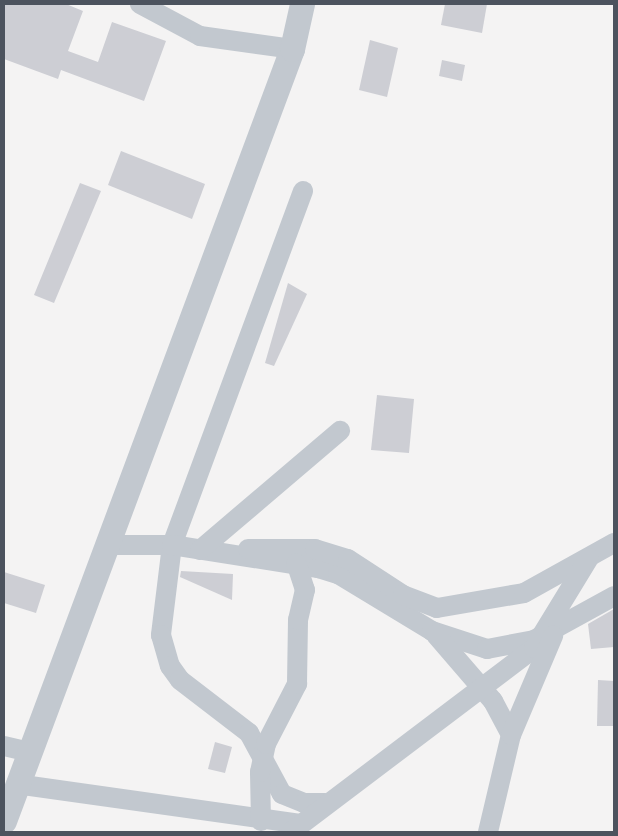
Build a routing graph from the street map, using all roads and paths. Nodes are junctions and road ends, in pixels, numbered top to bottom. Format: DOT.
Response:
graph roads {
  1 [pos="140,4"];
  2 [pos="302,4"];
  3 [pos="292,49"];
  4 [pos="303,191"];
  5 [pos="340,431"];
  6 [pos="614,543"];
  7 [pos="108,545"];
  8 [pos="172,545"];
  9 [pos="209,551"];
  10 [pos="589,558"];
  11 [pos="296,563"];
  12 [pos="614,596"];
  13 [pos="432,631"];
  14 [pos="552,631"];
  15 [pos="484,689"];
  16 [pos="511,735"];
  17 [pos="15,749"];
  18 [pos="264,756"];
  19 [pos="16,784"];
  20 [pos="325,803"];
  21 [pos="4,821"];
  22 [pos="260,821"];
  23 [pos="296,828"];
  24 [pos="488,832"];
  1 -- 3 [label="street"];
  2 -- 3 [label="street"];
  3 -- 7 [label="street"];
  4 -- 8 [label="street"];
  5 -- 9 [label="street"];
  6 -- 10 [label="street"];
  7 -- 8 [label="street"];
  7 -- 17 [label="street"];
  8 -- 9 [label="street"];
  8 -- 18 [label="street"];
  9 -- 10 [label="street"];
  9 -- 11 [label="street"];
  10 -- 14 [label="street"];
  11 -- 13 [label="street"];
  11 -- 18 [label="street"];
  12 -- 14 [label="street"];
  13 -- 14 [label="street"];
  13 -- 15 [label="street"];
  14 -- 15 [label="street"];
  14 -- 16 [label="street"];
  15 -- 16 [label="street"];
  15 -- 20 [label="street"];
  16 -- 24 [label="street"];
  17 -- 19 [label="street"];
  18 -- 20 [label="street"];
  18 -- 22 [label="street"];
  19 -- 21 [label="street"];
  19 -- 22 [label="street"];
  20 -- 23 [label="street"];
  22 -- 23 [label="street"];
}
